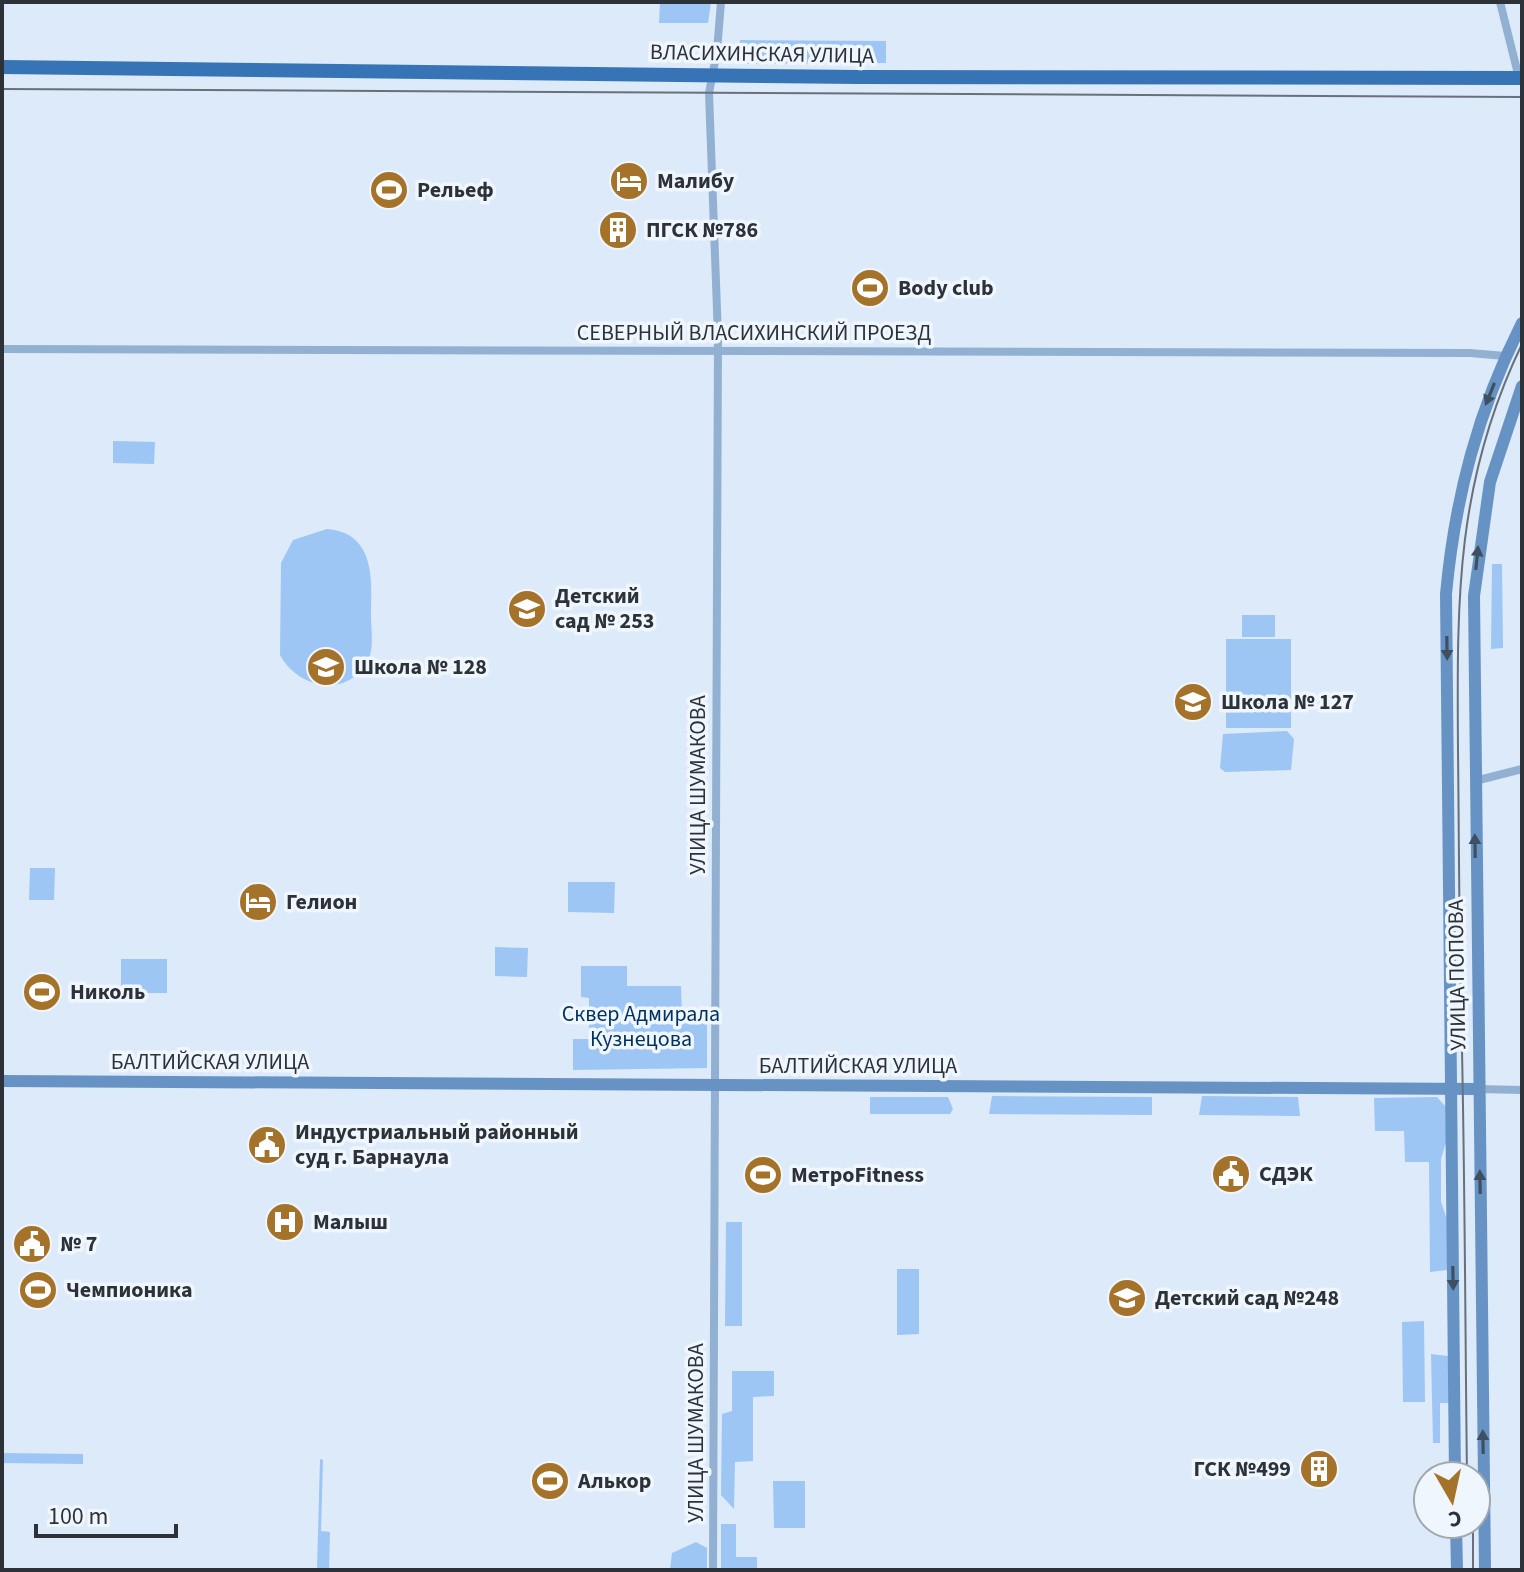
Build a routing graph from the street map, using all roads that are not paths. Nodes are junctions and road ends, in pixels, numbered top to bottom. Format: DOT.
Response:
graph roads {
  1 [pos="721,2"];
  2 [pos="1500,2"];
  3 [pos="2,67"];
  4 [pos="713,75"];
  5 [pos="1521,78"];
  6 [pos="1522,323"];
  7 [pos="2,349"];
  8 [pos="717,351"];
  9 [pos="1505,356"];
  10 [pos="1522,386"];
  11 [pos="1522,769"];
  12 [pos="1474,781"];
  13 [pos="1478,1008"];
  14 [pos="1450,1009"];
  15 [pos="2,1081"];
  16 [pos="715,1085"];
  17 [pos="1451,1088"];
  18 [pos="1478,1089"];
  19 [pos="1522,1090"];
  20 [pos="1455,1460"];
  21 [pos="1456,1540"];
  22 [pos="713,1570"];
  23 [pos="1457,1570"];
  24 [pos="1485,1570"];
  1 -- 4 [label="street, УЛИЦА ШУМАКОВА"];
  2 -- 5 [label="street"];
  3 -- 4 [label="highway, ВЛАСИХИНСКАЯ УЛИЦА"];
  4 -- 5 [label="highway, ВЛАСИХИНСКАЯ УЛИЦА"];
  4 -- 8 [label="street, УЛИЦА ШУМАКОВА"];
  6 -- 9 [label="main road, УЛИЦА ПОПОВА"];
  7 -- 8 [label="street, СЕВЕРНЫЙ ВЛАСИХИНСКИЙ ПРОЕЗД"];
  8 -- 9 [label="street, СЕВЕРНЫЙ ВЛАСИХИНСКИЙ ПРОЕЗД"];
  8 -- 16 [label="street, УЛИЦА ШУМАКОВА"];
  9 -- 14 [label="main road, УЛИЦА ПОПОВА, one-way"];
  12 -- 10 [label="main road, УЛИЦА ПОПОВА, one-way"];
  11 -- 12 [label="street"];
  13 -- 12 [label="main road, УЛИЦА ПОПОВА, one-way"];
  13 -- 14 [label="main road"];
  13 -- 18 [label="main road, УЛИЦА ПОПОВА"];
  14 -- 17 [label="main road, УЛИЦА ПОПОВА"];
  15 -- 16 [label="main road, БАЛТИЙСКАЯ УЛИЦА"];
  16 -- 17 [label="main road, БАЛТИЙСКАЯ УЛИЦА"];
  16 -- 22 [label="street, УЛИЦА ШУМАКОВА"];
  17 -- 18 [label="main road, БАЛТИЙСКАЯ УЛИЦА"];
  17 -- 20 [label="main road, УЛИЦА ПОПОВА, one-way"];
  18 -- 19 [label="street, БАЛТИЙСКАЯ УЛИЦА"];
  24 -- 18 [label="main road, УЛИЦА ПОПОВА, one-way"];
  21 -- 23 [label="main road"];
}
